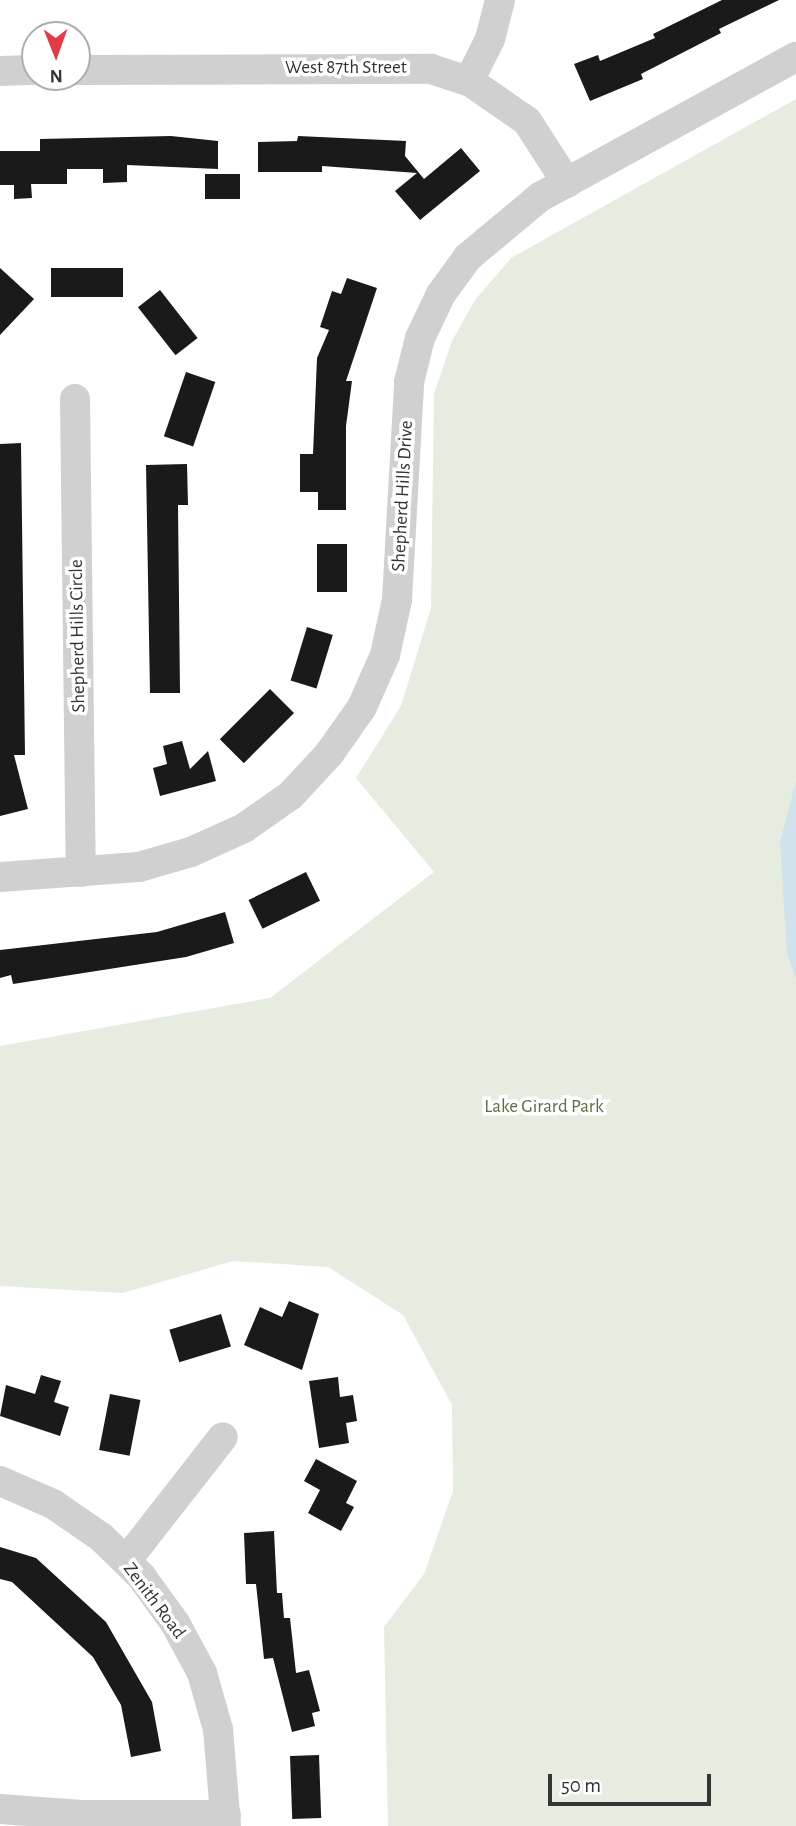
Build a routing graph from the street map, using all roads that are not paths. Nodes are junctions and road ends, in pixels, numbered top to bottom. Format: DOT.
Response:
graph roads {
  1 [pos="500,0"];
  2 [pos="796,57"];
  3 [pos="21,70"];
  4 [pos="91,70"];
  5 [pos="0,71"];
  6 [pos="469,81"];
  7 [pos="567,183"];
  8 [pos="75,400"];
  9 [pos="81,872"];
  10 [pos="0,877"];
  11 [pos="223,1437"];
  12 [pos="0,1481"];
  13 [pos="126,1561"];
  14 [pos="0,1809"];
  15 [pos="226,1821"];
  1 -- 6 [label="street"];
  2 -- 7 [label="street, Shepherd Hills Drive"];
  3 -- 5 [label="street"];
  4 -- 6 [label="street, West 87th Street"];
  6 -- 7 [label="street, West 87th Street"];
  7 -- 9 [label="street, Shepherd Hills Drive"];
  8 -- 9 [label="street, Shepherd Hills Circle"];
  9 -- 10 [label="street, Shepherd Hills Drive"];
  11 -- 13 [label="street"];
  12 -- 13 [label="street, Zenith Road"];
  13 -- 15 [label="street, Zenith Road"];
  14 -- 15 [label="street"];
}
